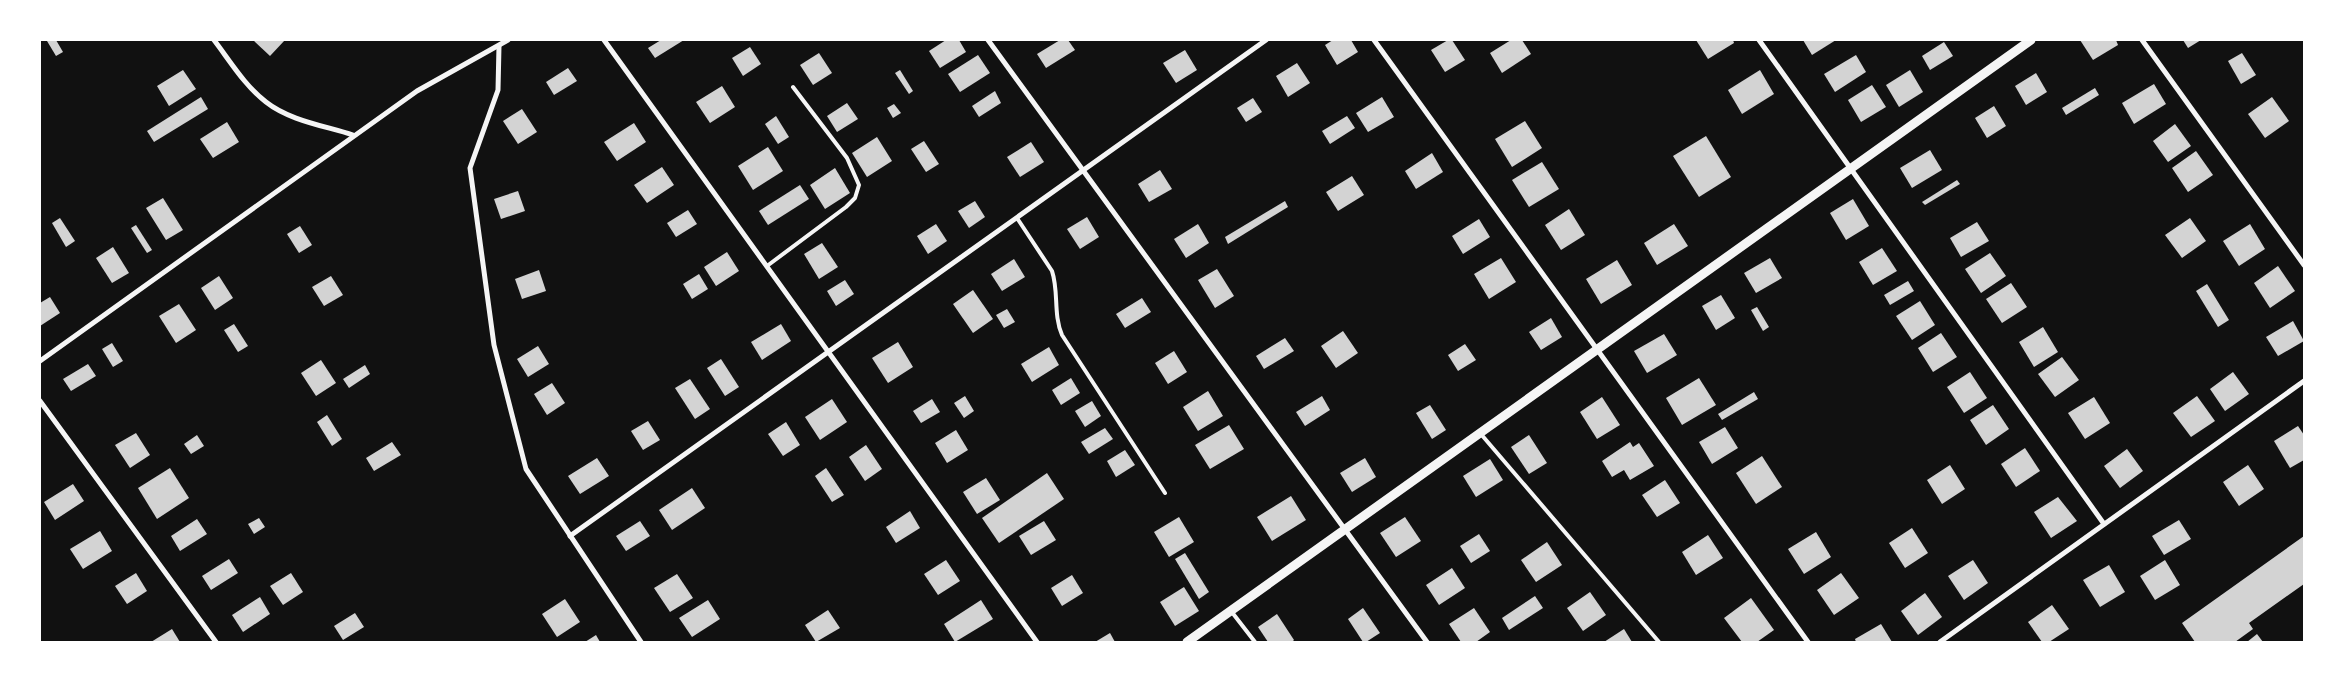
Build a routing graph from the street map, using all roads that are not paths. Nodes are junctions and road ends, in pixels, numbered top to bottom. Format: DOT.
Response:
graph roads {
  1 [pos="214,40"];
  2 [pos="508,40"];
  3 [pos="604,40"];
  4 [pos="988,40"];
  5 [pos="1266,40"];
  6 [pos="1374,40"];
  7 [pos="1759,40"];
  8 [pos="2031,40"];
  9 [pos="2142,40"];
  10 [pos="499,46"];
  11 [pos="794,87"];
  12 [pos="354,135"];
  13 [pos="1851,168"];
  14 [pos="1082,172"];
  15 [pos="1017,218"];
  16 [pos="2304,265"];
  17 [pos="767,266"];
  18 [pos="1597,350"];
  19 [pos="829,352"];
  20 [pos="40,360"];
  21 [pos="2304,381"];
  22 [pos="40,401"];
  23 [pos="1480,433"];
  24 [pos="1165,493"];
  25 [pos="2104,524"];
  26 [pos="1345,529"];
  27 [pos="570,536"];
  28 [pos="1231,611"];
  29 [pos="216,642"];
  30 [pos="641,642"];
  31 [pos="1037,642"];
  32 [pos="1188,642"];
  33 [pos="1255,642"];
  34 [pos="1426,642"];
  35 [pos="1659,642"];
  36 [pos="1808,642"];
  37 [pos="1940,642"];
  1 -- 12 [label="street"];
  2 -- 10 [label="street"];
  3 -- 17 [label="street"];
  4 -- 14 [label="street"];
  5 -- 14 [label="street"];
  6 -- 18 [label="street"];
  7 -- 13 [label="street"];
  8 -- 13 [label="street"];
  9 -- 16 [label="street"];
  10 -- 12 [label="street"];
  10 -- 27 [label="street"];
  11 -- 17 [label="lane"];
  12 -- 20 [label="street"];
  13 -- 18 [label="street"];
  13 -- 25 [label="street"];
  14 -- 15 [label="street"];
  14 -- 26 [label="street"];
  15 -- 19 [label="street"];
  15 -- 24 [label="lane"];
  17 -- 19 [label="street"];
  18 -- 23 [label="street"];
  18 -- 36 [label="street"];
  19 -- 27 [label="street"];
  19 -- 31 [label="street"];
  21 -- 25 [label="street"];
  22 -- 29 [label="street"];
  23 -- 26 [label="street"];
  23 -- 35 [label="lane"];
  25 -- 37 [label="street"];
  26 -- 28 [label="street"];
  26 -- 34 [label="street"];
  27 -- 30 [label="street"];
  28 -- 32 [label="street"];
  28 -- 33 [label="lane"];
}
